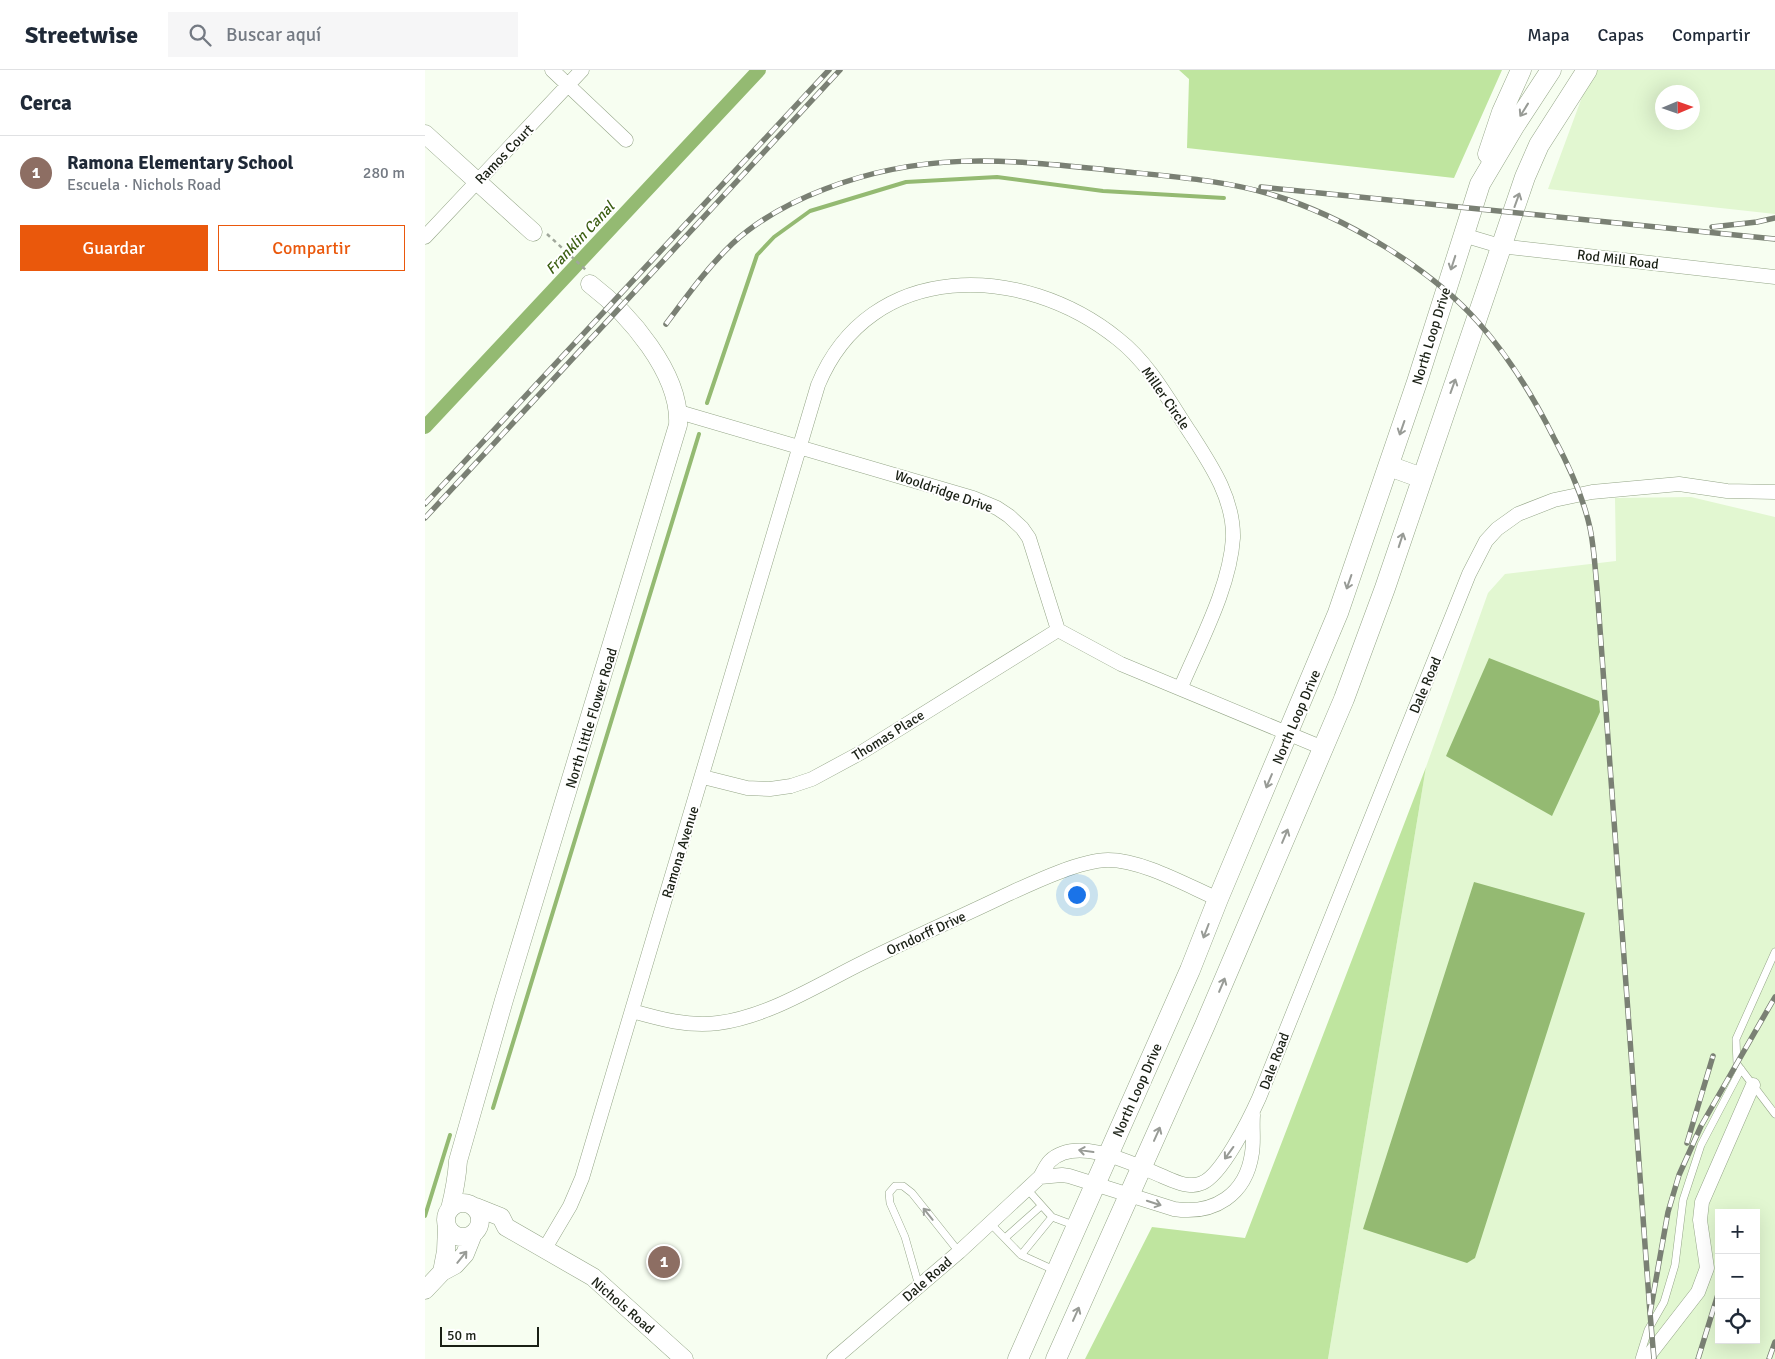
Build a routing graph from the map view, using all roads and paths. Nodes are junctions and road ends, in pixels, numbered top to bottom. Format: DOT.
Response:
graph roads {
  1 [pos="552,70"];
  2 [pos="582,70"];
  3 [pos="1521,70"];
  4 [pos="1551,70"];
  5 [pos="1587,70"];
  6 [pos="568,85"];
  7 [pos="425,134"];
  8 [pos="626,140"];
  9 [pos="476,181"];
  10 [pos="1480,184"];
  11 [pos="533,232"];
  12 [pos="1463,234"];
  13 [pos="425,238"];
  14 [pos="1500,246"];
  15 [pos="562,248"];
  16 [pos="587,276"];
  17 [pos="1775,277"];
  18 [pos="679,412"];
  19 [pos="801,448"];
  20 [pos="1389,466"];
  21 [pos="1421,478"];
  22 [pos="1753,492"];
  23 [pos="1775,492"];
  24 [pos="1775,498"];
  25 [pos="1058,630"];
  26 [pos="1181,687"];
  27 [pos="1289,734"];
  28 [pos="1323,748"];
  29 [pos="703,777"];
  30 [pos="1218,899"];
  31 [pos="1775,952"];
  32 [pos="632,1011"];
  33 [pos="1741,1069"];
  34 [pos="1753,1085"];
  35 [pos="1253,1111"];
  36 [pos="1775,1114"];
  37 [pos="1108,1155"];
  38 [pos="1142,1168"];
  39 [pos="457,1177"];
  40 [pos="1040,1177"];
  41 [pos="1095,1184"];
  42 [pos="1027,1189"];
  43 [pos="1129,1194"];
  44 [pos="1041,1206"];
  45 [pos="475,1207"];
  46 [pos="448,1217"];
  47 [pos="1052,1217"];
  48 [pos="990,1223"];
  49 [pos="1077,1226"];
  50 [pos="506,1227"];
  51 [pos="476,1232"];
  52 [pos="1005,1238"];
  53 [pos="543,1250"];
  54 [pos="959,1252"];
  55 [pos="1021,1255"];
  56 [pos="1057,1271"];
  57 [pos="442,1272"];
  58 [pos="919,1286"];
  59 [pos="425,1290"];
  60 [pos="684,1359"];
  61 [pos="834,1359"];
  62 [pos="1018,1359"];
  63 [pos="1056,1359"];
  64 [pos="1639,1359"];
  65 [pos="1646,1359"];
  1 -- 6 [label="street"];
  2 -- 6 [label="street, Ramos Court"];
  3 -- 10 [label="main road"];
  4 -- 10 [label="main road, North Loop Drive, one-way"];
  14 -- 5 [label="main road, one-way"];
  6 -- 8 [label="street"];
  6 -- 9 [label="street, Ramos Court"];
  7 -- 9 [label="street"];
  9 -- 11 [label="street"];
  9 -- 13 [label="street, Ramos Court"];
  10 -- 12 [label="main road, North Loop Drive"];
  12 -- 14 [label="street, Rod Mill Road"];
  12 -- 20 [label="main road, North Loop Drive, one-way"];
  14 -- 17 [label="street, Rod Mill Road"];
  21 -- 14 [label="main road, one-way"];
  15 -- 16 [label="path"];
  16 -- 18 [label="street, North Little Flower Road"];
  18 -- 19 [label="street, Wooldridge Drive"];
  18 -- 39 [label="street, North Little Flower Road"];
  19 -- 25 [label="street, Wooldridge Drive"];
  19 -- 26 [label="street, Miller Circle"];
  19 -- 29 [label="street, Ramona Avenue"];
  20 -- 21 [label="main road"];
  20 -- 27 [label="main road, North Loop Drive, one-way"];
  28 -- 21 [label="main road, one-way"];
  22 -- 23 [label="street, Dale Road"];
  22 -- 24 [label="lane"];
  22 -- 35 [label="street, Dale Road"];
  25 -- 26 [label="street"];
  25 -- 29 [label="street, Thomas Place"];
  26 -- 27 [label="street"];
  27 -- 28 [label="street"];
  27 -- 30 [label="main road, North Loop Drive, one-way"];
  38 -- 28 [label="main road, one-way"];
  29 -- 32 [label="street, Ramona Avenue"];
  30 -- 32 [label="street, Orndorff Drive"];
  30 -- 37 [label="main road, North Loop Drive, one-way"];
  31 -- 33 [label="lane"];
  32 -- 53 [label="street, Ramona Avenue"];
  33 -- 34 [label="lane"];
  33 -- 64 [label="lane"];
  34 -- 36 [label="lane"];
  34 -- 65 [label="street"];
  35 -- 38 [label="street, Dale Road, one-way"];
  43 -- 35 [label="street, Dale Road, one-way"];
  37 -- 38 [label="street, Dale Road"];
  37 -- 40 [label="street, Dale Road, one-way"];
  37 -- 41 [label="main road, North Loop Drive"];
  38 -- 43 [label="main road"];
  39 -- 45 [label="street"];
  39 -- 46 [label="street, North Little Flower Road"];
  40 -- 41 [label="street, Dale Road"];
  40 -- 42 [label="street, Dale Road"];
  41 -- 43 [label="street, Dale Road"];
  41 -- 49 [label="main road, North Loop Drive"];
  42 -- 44 [label="lane"];
  42 -- 48 [label="street, Dale Road"];
  63 -- 43 [label="main road, one-way"];
  44 -- 47 [label="lane"];
  44 -- 52 [label="lane"];
  45 -- 46 [label="street"];
  45 -- 50 [label="street, Nichols Road"];
  45 -- 51 [label="street"];
  46 -- 51 [label="street"];
  46 -- 57 [label="street, North Little Flower Road"];
  47 -- 49 [label="lane"];
  47 -- 55 [label="lane"];
  48 -- 52 [label="lane"];
  48 -- 54 [label="street, Dale Road"];
  49 -- 56 [label="main road, North Loop Drive"];
  50 -- 51 [label="street"];
  50 -- 53 [label="street, Nichols Road"];
  57 -- 51 [label="street, one-way"];
  52 -- 55 [label="lane"];
  53 -- 60 [label="street, Nichols Road"];
  54 -- 58 [label="street, Dale Road"];
  54 -- 58 [label="lane, one-way"];
  55 -- 56 [label="lane"];
  56 -- 62 [label="main road, North Loop Drive"];
  57 -- 59 [label="street"];
  58 -- 61 [label="street, Dale Road"];
}
